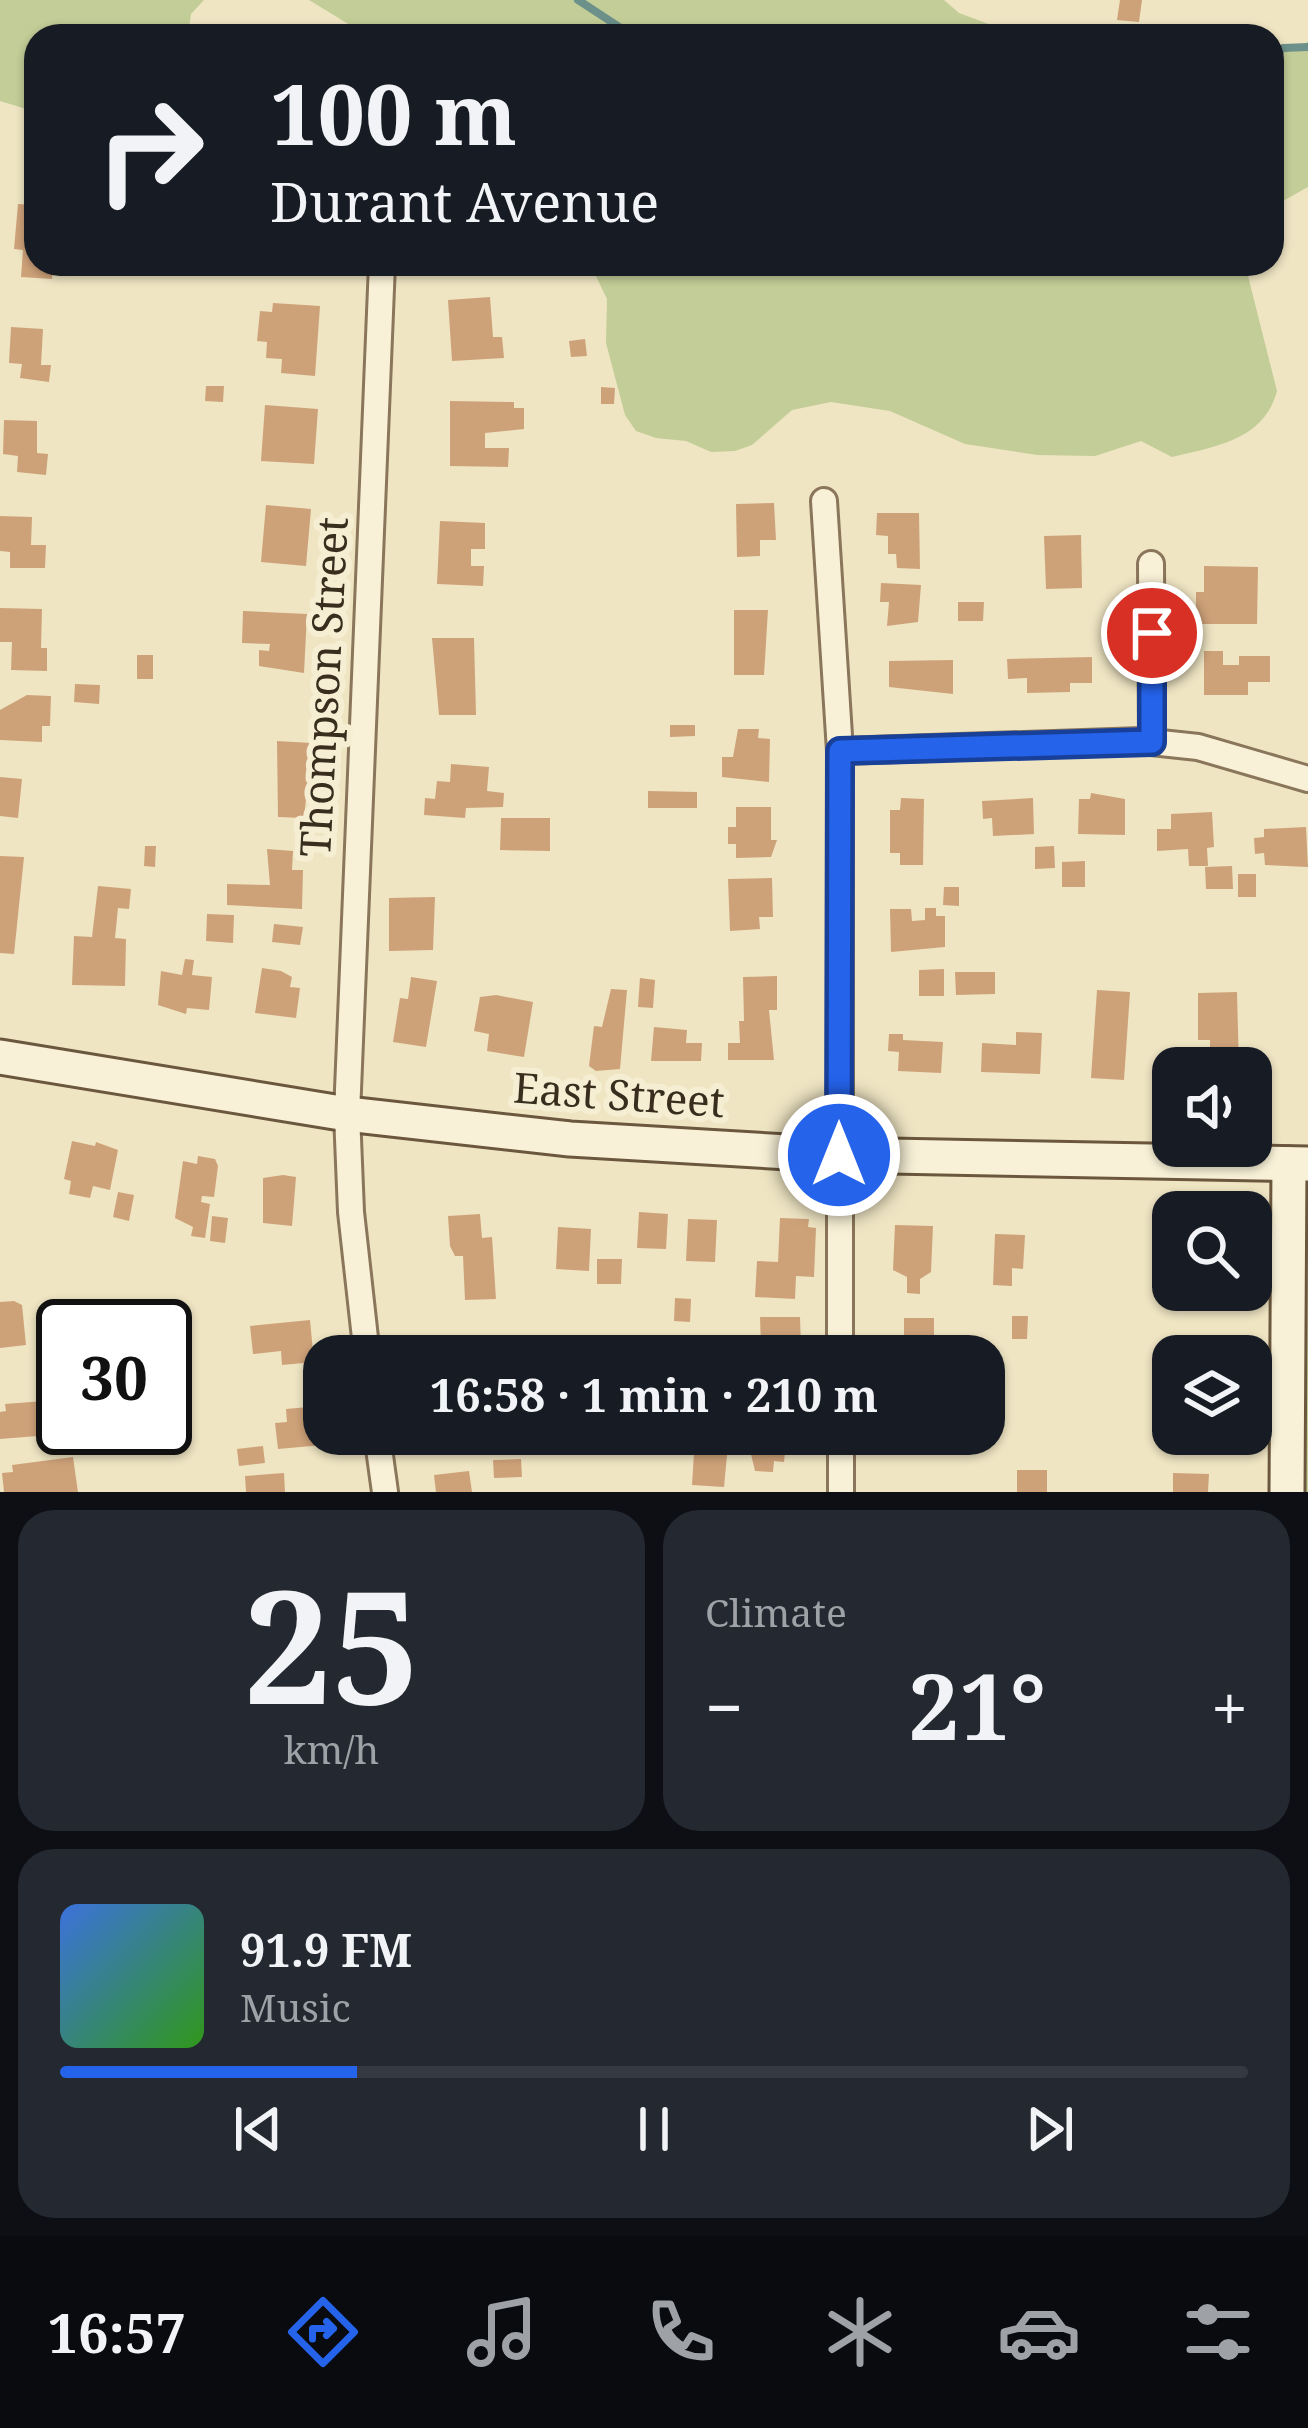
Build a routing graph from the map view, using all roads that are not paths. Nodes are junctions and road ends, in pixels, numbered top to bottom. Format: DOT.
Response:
graph roads {
  1 [pos="382,276"];
  2 [pos="824,501"];
  3 [pos="1151,564"];
  4 [pos="1152,742"];
  5 [pos="840,751"];
  6 [pos="1308,779"];
  7 [pos="0,1057"];
  8 [pos="347,1114"];
  9 [pos="839,1155"];
  10 [pos="1299,1164"];
  11 [pos="365,1335"];
  12 [pos="840,1335"];
  13 [pos="380,1455"];
  14 [pos="841,1455"];
  15 [pos="385,1492"];
  16 [pos="841,1492"];
  17 [pos="1286,1492"];
  1 -- 8 [label="street, Thompson Street"];
  2 -- 5 [label="street"];
  3 -- 4 [label="street"];
  4 -- 5 [label="street"];
  4 -- 6 [label="street"];
  5 -- 9 [label="street"];
  7 -- 8 [label="main road, East Street"];
  8 -- 9 [label="main road, East Street"];
  8 -- 11 [label="street, Thompson Street"];
  9 -- 10 [label="main road, East Street"];
  9 -- 12 [label="street"];
  10 -- 17 [label="main road"];
  13 -- 15 [label="street"];
  14 -- 16 [label="street"];
}
